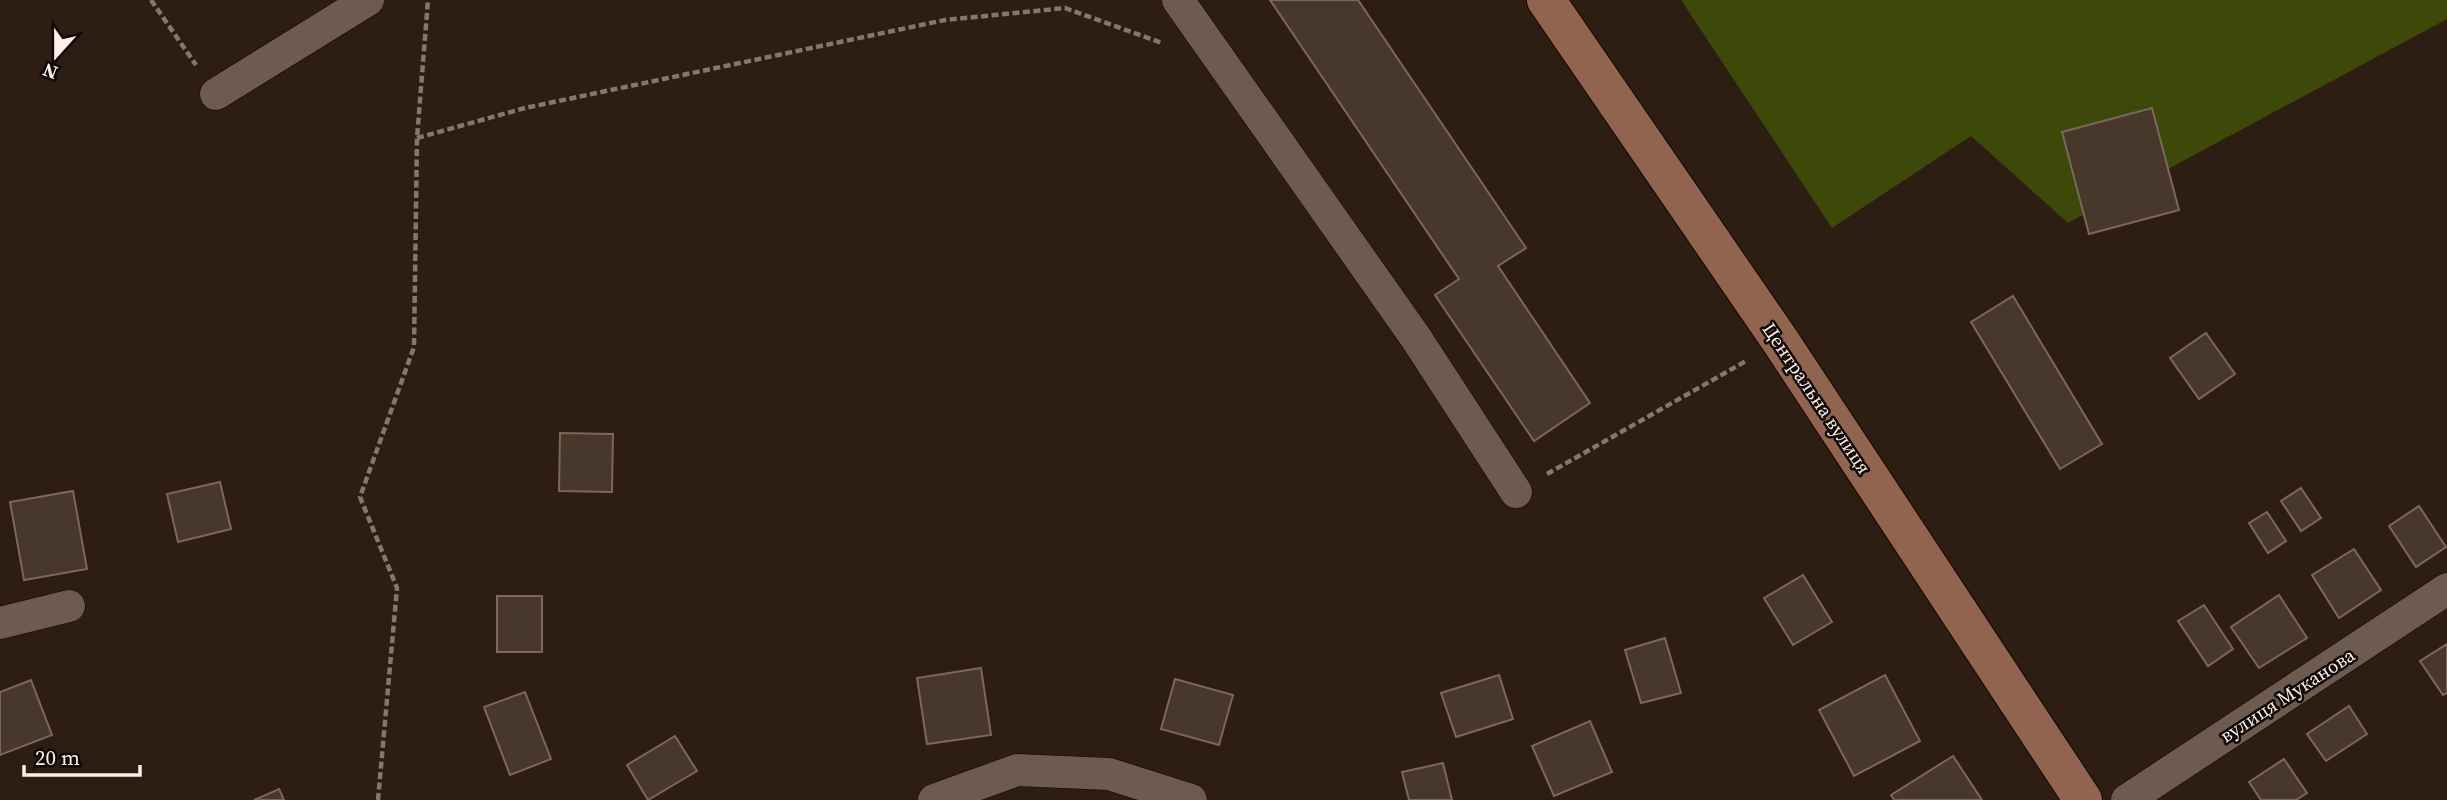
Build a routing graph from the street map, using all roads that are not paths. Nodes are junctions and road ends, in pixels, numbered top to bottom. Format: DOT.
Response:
graph roads {
  1 [pos="368,0"];
  2 [pos="1178,0"];
  3 [pos="1546,0"];
  4 [pos="216,94"];
  5 [pos="1516,492"];
  6 [pos="2447,589"];
  7 [pos="68,606"];
  8 [pos="0,623"];
  9 [pos="934,800"];
  10 [pos="1191,800"];
  11 [pos="2083,800"];
  12 [pos="2127,800"];
  1 -- 4 [label="street"];
  2 -- 5 [label="street"];
  3 -- 11 [label="main road, Центральна вулиця"];
  6 -- 12 [label="street, вулиця Муканова"];
  7 -- 8 [label="street"];
  9 -- 10 [label="street"];
}
